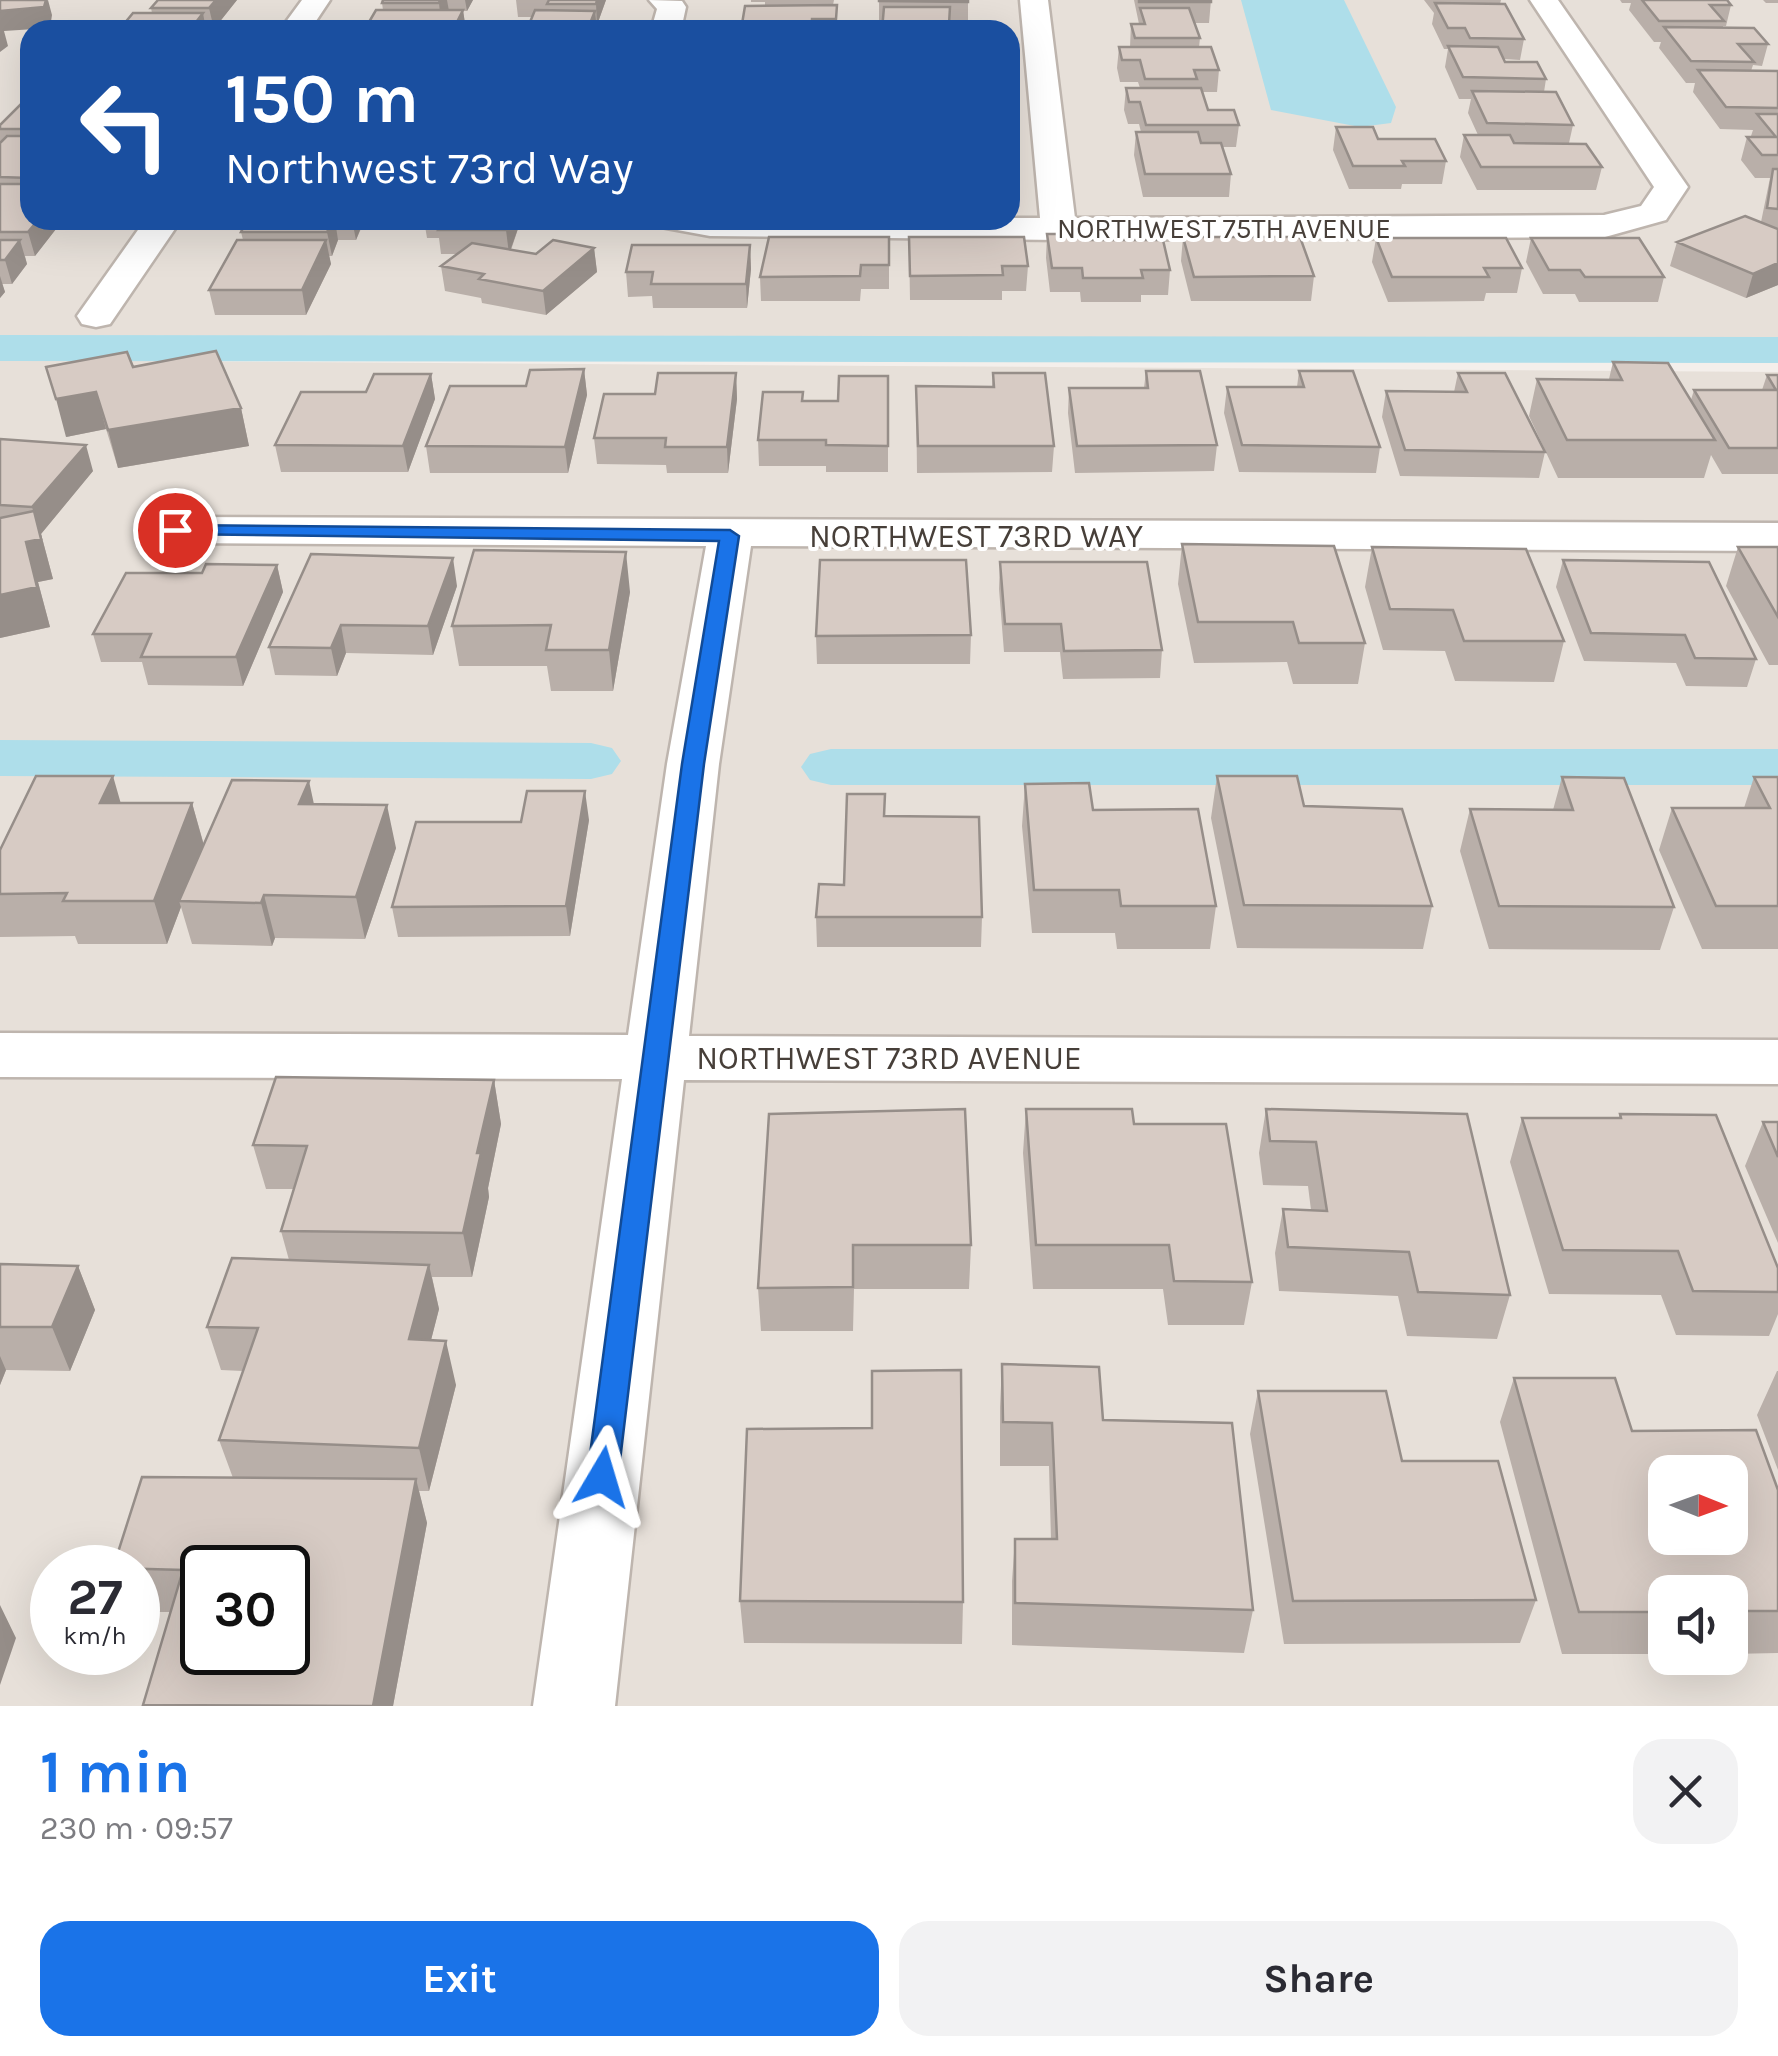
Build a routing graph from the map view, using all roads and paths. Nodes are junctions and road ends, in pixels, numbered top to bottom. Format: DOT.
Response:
graph roads {
  1 [pos="1034,0"];
  2 [pos="1544,0"];
  3 [pos="1020,229"];
  4 [pos="1059,229"];
  5 [pos="156,230"];
  6 [pos="96,316"];
  7 [pos="175,530"];
  8 [pos="730,536"];
  9 [pos="1778,537"];
  10 [pos="0,1055"];
  11 [pos="655,1057"];
  12 [pos="1778,1062"];
  13 [pos="574,1706"];
  1 -- 4 [label="street"];
  2 -- 4 [label="street, NORTHWEST 75TH AVENUE"];
  3 -- 4 [label="street, NORTHWEST 75TH AVENUE"];
  5 -- 6 [label="street"];
  7 -- 8 [label="street, NORTHWEST 73RD WAY"];
  8 -- 9 [label="street, NORTHWEST 73RD WAY"];
  8 -- 11 [label="street"];
  10 -- 11 [label="street, NORTHWEST 73RD AVENUE"];
  11 -- 12 [label="street, NORTHWEST 73RD AVENUE"];
  11 -- 13 [label="street"];
}
